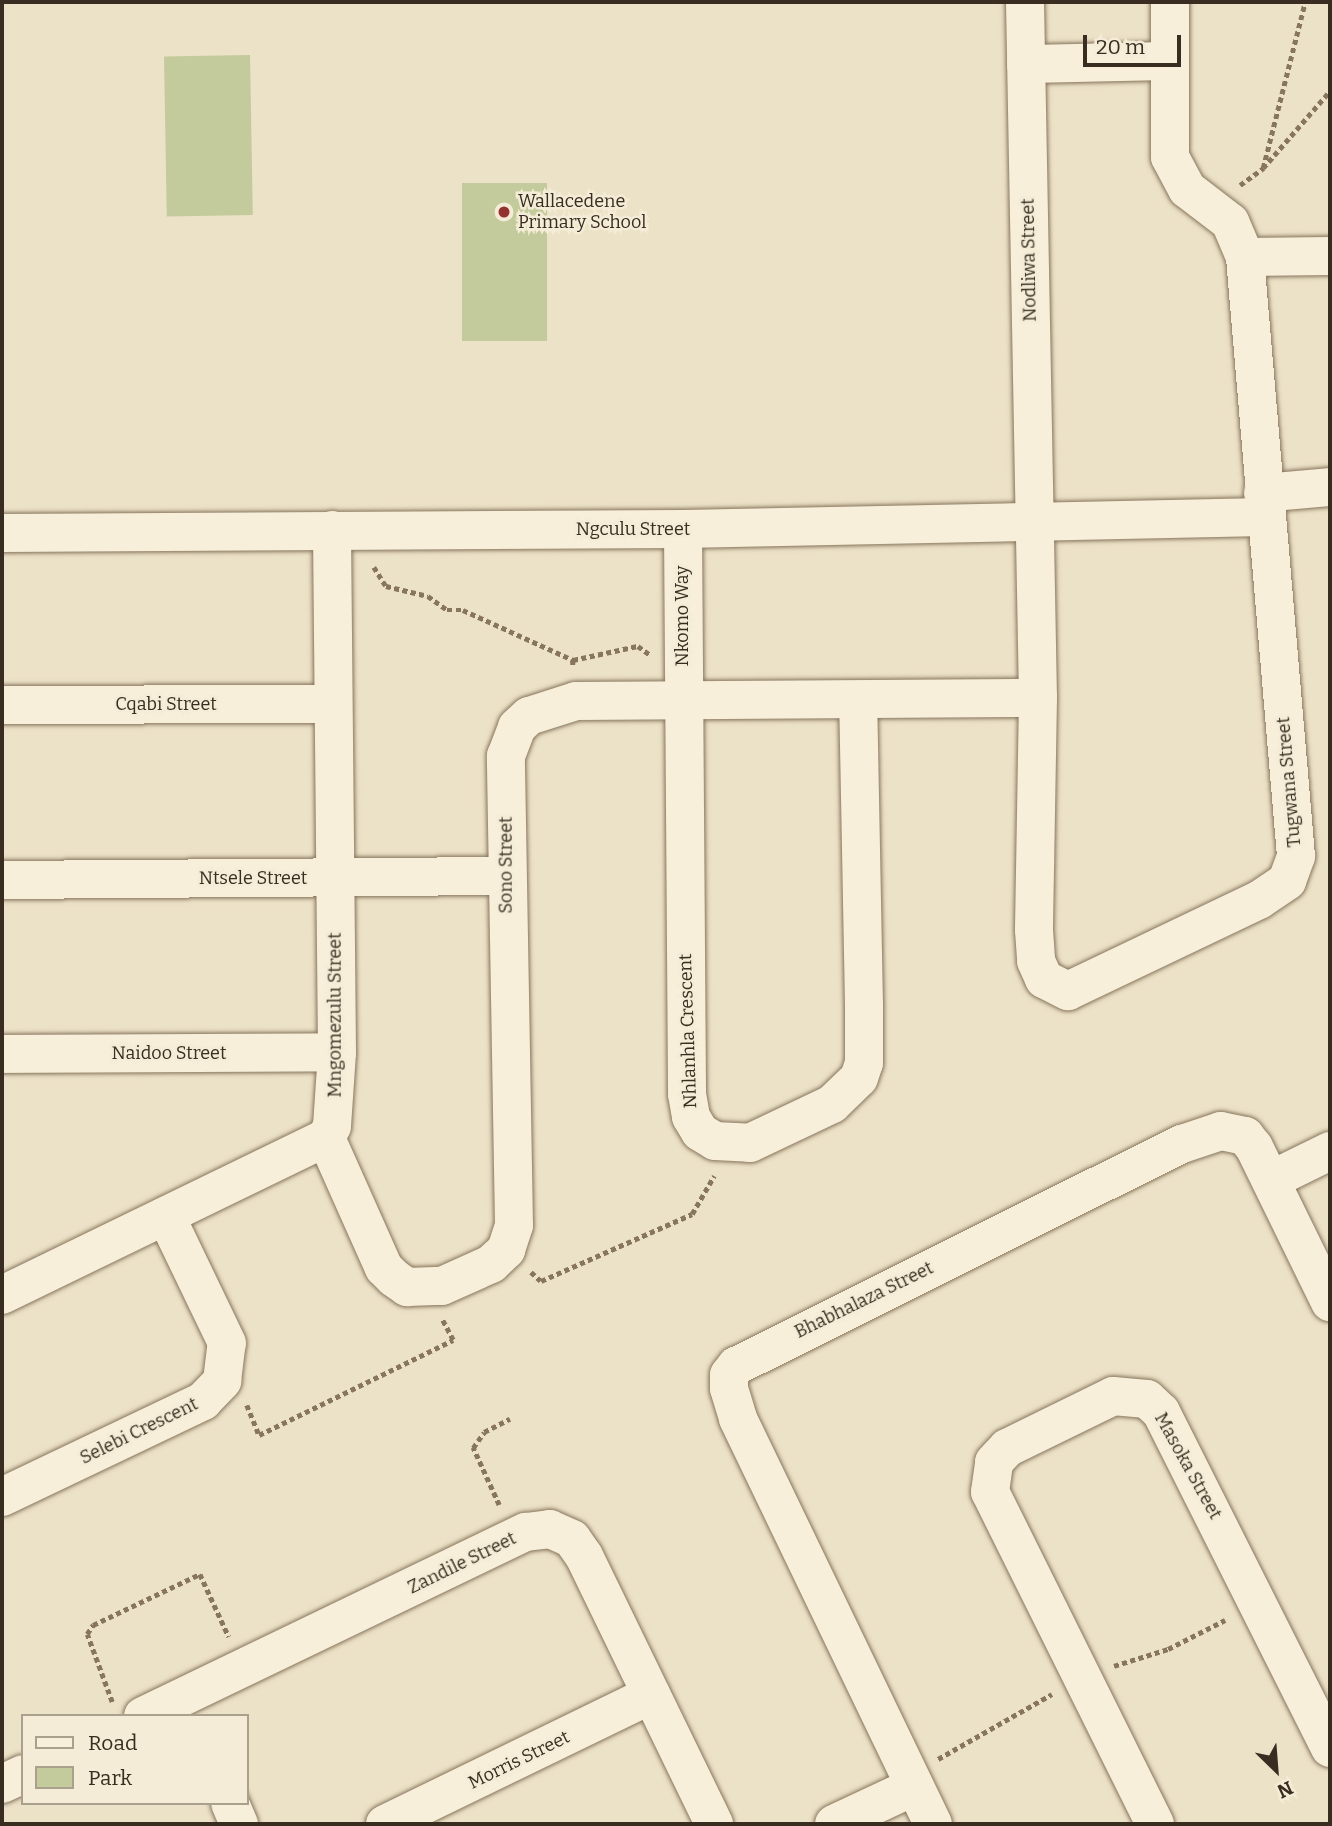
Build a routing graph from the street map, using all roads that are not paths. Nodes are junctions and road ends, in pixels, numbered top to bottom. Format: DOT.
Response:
graph roads {
  1 [pos="1025,2"];
  2 [pos="1170,2"];
  3 [pos="1170,61"];
  4 [pos="1026,64"];
  5 [pos="1330,256"];
  6 [pos="1245,257"];
  7 [pos="1330,487"];
  8 [pos="1264,505"];
  9 [pos="1034,519"];
  10 [pos="683,529"];
  11 [pos="350,530"];
  12 [pos="2,533"];
  13 [pos="681,691"];
  14 [pos="1038,698"];
  15 [pos="858,701"];
  16 [pos="331,704"];
  17 [pos="2,705"];
  18 [pos="505,876"];
  19 [pos="333,877"];
  20 [pos="2,880"];
  21 [pos="337,1052"];
  22 [pos="2,1054"];
  23 [pos="326,1138"];
  24 [pos="1330,1151"];
  25 [pos="1272,1180"];
  26 [pos="166,1216"];
  27 [pos="2,1295"];
  28 [pos="1330,1301"];
  29 [pos="2,1497"];
  30 [pos="652,1695"];
  31 [pos="185,1707"];
  32 [pos="152,1714"];
  33 [pos="1330,1748"];
  34 [pos="21,1775"];
  35 [pos="912,1781"];
  36 [pos="2,1784"];
  37 [pos="231,1805"];
  38 [pos="239,1824"];
  39 [pos="385,1824"];
  40 [pos="714,1824"];
  41 [pos="834,1824"];
  42 [pos="933,1824"];
  43 [pos="1155,1824"];
  1 -- 4 [label="street, Nodliwa Street"];
  2 -- 3 [label="street, Tugwana Street"];
  3 -- 4 [label="street"];
  3 -- 6 [label="street, Tugwana Street"];
  4 -- 9 [label="street, Nodliwa Street"];
  5 -- 6 [label="street"];
  6 -- 8 [label="street, Tugwana Street"];
  7 -- 8 [label="street, Ngculu Street"];
  8 -- 9 [label="street, Ngculu Street"];
  8 -- 14 [label="street, Tugwana Street"];
  9 -- 10 [label="street, Ngculu Street"];
  9 -- 14 [label="street, Tugwana Street"];
  10 -- 11 [label="street, Ngculu Street"];
  10 -- 13 [label="street, Nkomo Way"];
  11 -- 12 [label="street, Ngculu Street"];
  11 -- 16 [label="street, Mngomezulu Street"];
  13 -- 15 [label="street, Sono Street"];
  13 -- 15 [label="street, Nhlanhla Crescent"];
  13 -- 18 [label="street, Sono Street"];
  14 -- 15 [label="street, Sono Street"];
  16 -- 17 [label="street, Cqabi Street"];
  16 -- 19 [label="street, Mngomezulu Street"];
  18 -- 19 [label="street, Ntsele Street"];
  18 -- 23 [label="street, Sono Street"];
  19 -- 20 [label="street, Ntsele Street"];
  19 -- 21 [label="street, Mngomezulu Street"];
  21 -- 22 [label="street, Naidoo Street"];
  21 -- 23 [label="street, Mngomezulu Street"];
  23 -- 26 [label="street"];
  24 -- 25 [label="street"];
  25 -- 28 [label="street, Bhabhalaza Street"];
  25 -- 35 [label="street, Bhabhalaza Street"];
  26 -- 27 [label="street"];
  26 -- 29 [label="street, Selebi Crescent"];
  30 -- 31 [label="street, Zandile Street"];
  30 -- 39 [label="street, Morris Street"];
  30 -- 40 [label="street, Zandile Street"];
  31 -- 32 [label="street, Zandile Street"];
  33 -- 43 [label="street, Masoka Street"];
  34 -- 36 [label="street"];
  35 -- 41 [label="street"];
  35 -- 42 [label="street"];
  37 -- 38 [label="street"];
}
